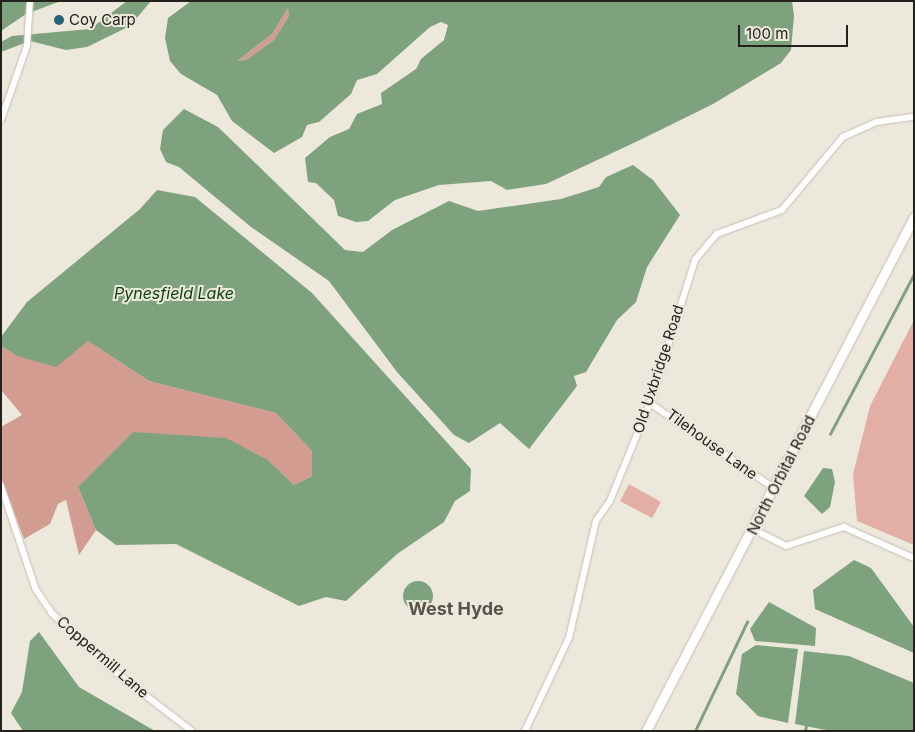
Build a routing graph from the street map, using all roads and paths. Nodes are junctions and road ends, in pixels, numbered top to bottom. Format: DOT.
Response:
graph roads {
  1 [pos="30,1"];
  2 [pos="914,117"];
  3 [pos="1,120"];
  4 [pos="914,217"];
  5 [pos="650,403"];
  6 [pos="1,485"];
  7 [pos="774,488"];
  8 [pos="753,529"];
  9 [pos="914,558"];
  10 [pos="192,731"];
  11 [pos="525,731"];
  12 [pos="646,731"];
  1 -- 3 [label="street"];
  2 -- 5 [label="street, Old Uxbridge Road"];
  4 -- 7 [label="main road, North Orbital Road"];
  5 -- 7 [label="street, Tilehouse Lane"];
  5 -- 11 [label="street, Old Uxbridge Road"];
  6 -- 10 [label="street, Coppermill Lane"];
  7 -- 8 [label="main road, North Orbital Road"];
  8 -- 9 [label="street"];
  8 -- 12 [label="main road, North Orbital Road"];
}
